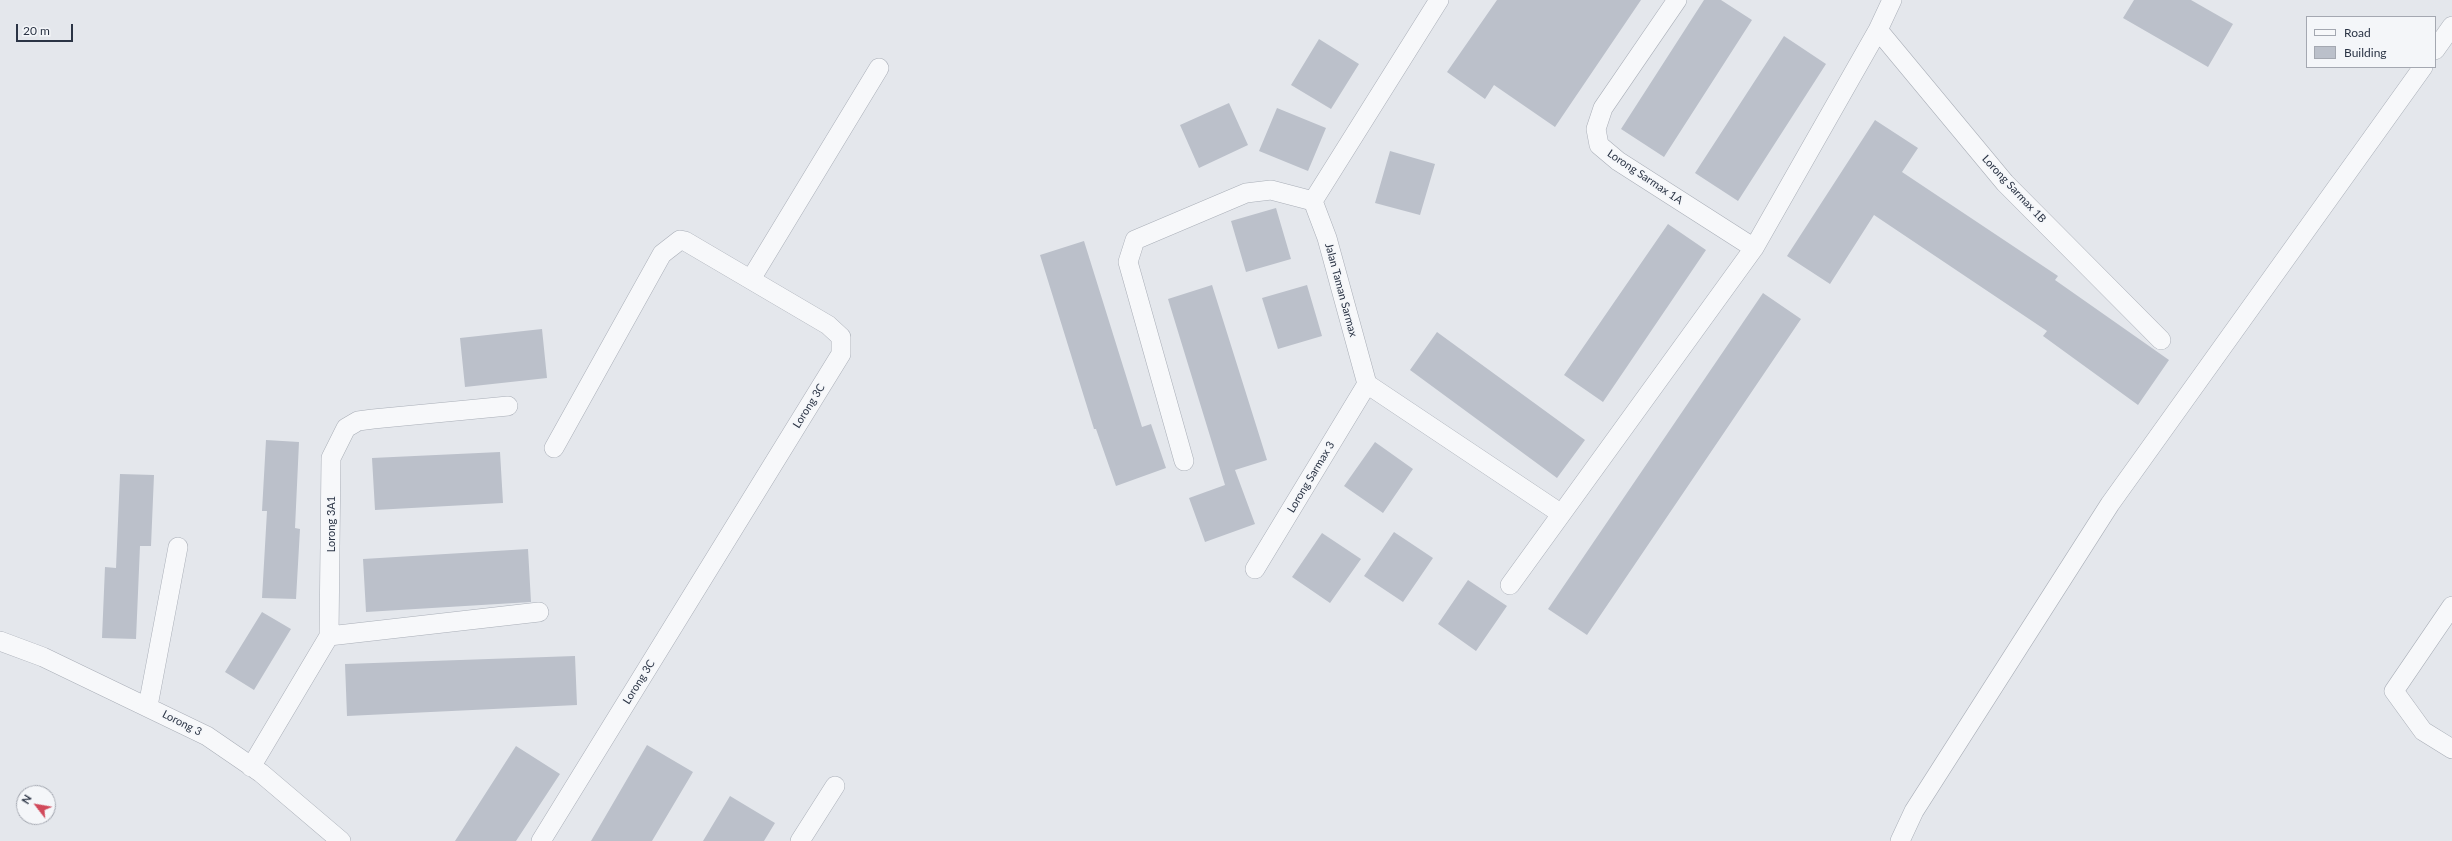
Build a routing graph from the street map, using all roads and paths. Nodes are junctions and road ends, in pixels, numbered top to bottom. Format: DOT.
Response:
graph roads {
  1 [pos="1440,0"];
  2 [pos="1677,0"];
  3 [pos="1892,0"];
  4 [pos="2452,26"];
  5 [pos="1878,30"];
  6 [pos="2436,49"];
  7 [pos="879,68"];
  8 [pos="2422,68"];
  9 [pos="1313,200"];
  10 [pos="1754,248"];
  11 [pos="751,279"];
  12 [pos="2161,340"];
  13 [pos="1367,384"];
  14 [pos="508,406"];
  15 [pos="554,448"];
  16 [pos="1184,461"];
  17 [pos="1560,514"];
  18 [pos="178,547"];
  19 [pos="1255,569"];
  20 [pos="1510,585"];
  21 [pos="2452,606"];
  22 [pos="539,612"];
  23 [pos="328,636"];
  24 [pos="0,641"];
  25 [pos="148,706"];
  26 [pos="2452,749"];
  27 [pos="251,767"];
  28 [pos="835,786"];
  29 [pos="340,841"];
  30 [pos="541,841"];
  31 [pos="800,841"];
  32 [pos="1900,841"];
  1 -- 9 [label="street"];
  2 -- 10 [label="street, Lorong Sarmax 1A"];
  3 -- 5 [label="street"];
  4 -- 6 [label="street"];
  5 -- 10 [label="street"];
  5 -- 12 [label="street, Lorong Sarmax 1B"];
  7 -- 11 [label="street"];
  8 -- 32 [label="street"];
  9 -- 13 [label="street, Jalan Taman Sarmax"];
  9 -- 16 [label="street"];
  10 -- 17 [label="street"];
  11 -- 15 [label="street, Lorong 3C"];
  11 -- 30 [label="street, Lorong 3C"];
  13 -- 17 [label="street"];
  13 -- 19 [label="street, Lorong Sarmax 3"];
  14 -- 23 [label="street, Lorong 3A1"];
  17 -- 20 [label="street"];
  18 -- 25 [label="street"];
  21 -- 26 [label="street"];
  22 -- 23 [label="street"];
  23 -- 27 [label="street, Lorong 3A1"];
  24 -- 25 [label="street, Lorong 3"];
  25 -- 27 [label="street, Lorong 3"];
  27 -- 29 [label="street, Lorong 3"];
  28 -- 31 [label="street"];
}
